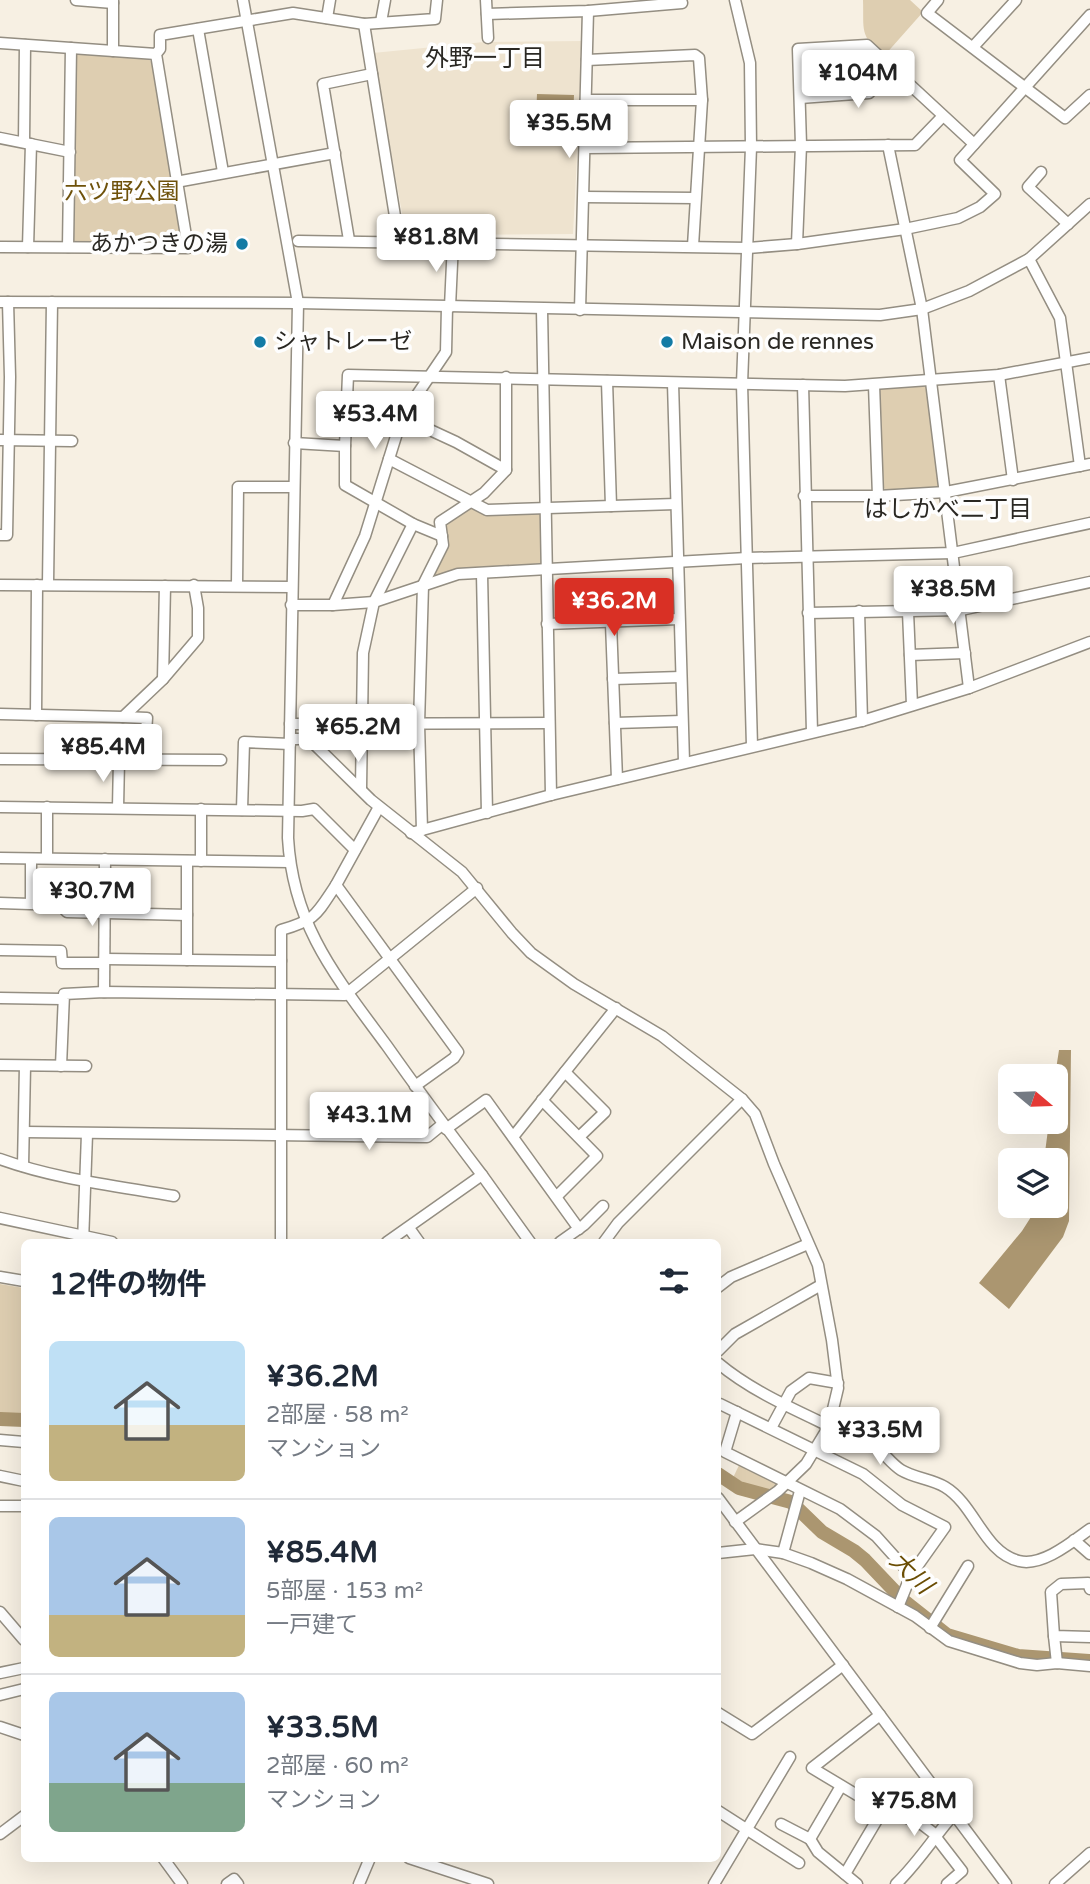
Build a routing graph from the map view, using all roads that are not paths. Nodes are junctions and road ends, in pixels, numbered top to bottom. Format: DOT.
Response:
graph roads {
  1 [pos="76,0"];
  2 [pos="243,0"];
  3 [pos="284,0"];
  4 [pos="330,0"];
  5 [pos="385,0"];
  6 [pos="437,0"];
  7 [pos="486,0"];
  8 [pos="533,0"];
  9 [pos="681,0"];
  10 [pos="735,0"];
  11 [pos="939,0"];
  12 [pos="1016,0"];
  13 [pos="113,1"];
  14 [pos="588,11"];
  15 [pos="534,13"];
  16 [pos="281,14"];
  17 [pos="486,14"];
  18 [pos="1090,15"];
  19 [pos="327,18"];
  20 [pos="247,22"];
  21 [pos="381,22"];
  22 [pos="363,24"];
  23 [pos="198,29"];
  24 [pos="488,38"];
  25 [pos="0,43"];
  26 [pos="25,45"];
  27 [pos="973,47"];
  28 [pos="71,48"];
  29 [pos="113,51"];
  30 [pos="156,54"];
  31 [pos="587,60"];
  32 [pos="892,69"];
  33 [pos="372,74"];
  34 [pos="1026,87"];
  35 [pos="1090,95"];
  36 [pos="800,98"];
  37 [pos="586,100"];
  38 [pos="702,100"];
  39 [pos="943,116"];
  40 [pos="0,138"];
  41 [pos="28,143"];
  42 [pos="974,144"];
  43 [pos="801,145"];
  44 [pos="888,145"];
  45 [pos="751,146"];
  46 [pos="700,147"];
  47 [pos="584,148"];
  48 [pos="70,152"];
  49 [pos="335,153"];
  50 [pos="272,164"];
  51 [pos="223,172"];
  52 [pos="1041,172"];
  53 [pos="176,183"];
  54 [pos="584,197"];
  55 [pos="695,198"];
  56 [pos="1090,204"];
  57 [pos="1068,224"];
  58 [pos="905,229"];
  59 [pos="349,240"];
  60 [pos="298,241"];
  61 [pos="399,241"];
  62 [pos="453,242"];
  63 [pos="582,244"];
  64 [pos="797,244"];
  65 [pos="693,246"];
  66 [pos="0,247"];
  67 [pos="28,247"];
  68 [pos="68,247"];
  69 [pos="748,247"];
  70 [pos="1029,259"];
  71 [pos="4,302"];
  72 [pos="52,302"];
  73 [pos="298,303"];
  74 [pos="449,307"];
  75 [pos="922,309"];
  76 [pos="542,310"];
  77 [pos="580,310"];
  78 [pos="744,313"];
  79 [pos="1090,358"];
  80 [pos="1066,362"];
  81 [pos="999,375"];
  82 [pos="429,376"];
  83 [pos="506,377"];
  84 [pos="544,378"];
  85 [pos="607,381"];
  86 [pos="931,381"];
  87 [pos="673,383"];
  88 [pos="742,384"];
  89 [pos="803,385"];
  90 [pos="874,385"];
  91 [pos="402,417"];
  92 [pos="4,440"];
  93 [pos="50,440"];
  94 [pos="72,441"];
  95 [pos="294,443"];
  96 [pos="345,446"];
  97 [pos="389,459"];
  98 [pos="1085,465"];
  99 [pos="506,470"];
  100 [pos="1013,480"];
  101 [pos="293,487"];
  102 [pos="946,492"];
  103 [pos="804,496"];
  104 [pos="878,496"];
  105 [pos="469,502"];
  106 [pos="375,503"];
  107 [pos="676,504"];
  108 [pos="611,506"];
  109 [pos="545,508"];
  110 [pos="1090,523"];
  111 [pos="413,524"];
  112 [pos="0,535"];
  113 [pos="442,536"];
  114 [pos="953,553"];
  115 [pos="807,556"];
  116 [pos="747,558"];
  117 [pos="678,562"];
  118 [pos="547,569"];
  119 [pos="482,574"];
  120 [pos="1090,582"];
  121 [pos="0,584"];
  122 [pos="43,585"];
  123 [pos="194,585"];
  124 [pos="423,585"];
  125 [pos="165,586"];
  126 [pos="237,586"];
  127 [pos="292,587"];
  128 [pos="374,602"];
  129 [pos="291,605"];
  130 [pos="333,605"];
  131 [pos="961,610"];
  132 [pos="859,611"];
  133 [pos="908,612"];
  134 [pos="808,613"];
  135 [pos="680,620"];
  136 [pos="611,623"];
  137 [pos="547,624"];
  138 [pos="1090,642"];
  139 [pos="965,653"];
  140 [pos="909,655"];
  141 [pos="681,677"];
  142 [pos="163,679"];
  143 [pos="613,679"];
  144 [pos="969,688"];
  145 [pos="912,705"];
  146 [pos="0,714"];
  147 [pos="36,715"];
  148 [pos="123,717"];
  149 [pos="862,720"];
  150 [pos="682,721"];
  151 [pos="485,723"];
  152 [pos="549,723"];
  153 [pos="615,723"];
  154 [pos="290,724"];
  155 [pos="419,724"];
  156 [pos="362,725"];
  157 [pos="812,732"];
  158 [pos="290,742"];
  159 [pos="752,746"];
  160 [pos="0,759"];
  161 [pos="119,760"];
  162 [pos="145,760"];
  163 [pos="221,760"];
  164 [pos="684,762"];
  165 [pos="617,779"];
  166 [pos="361,789"];
  167 [pos="551,795"];
  168 [pos="0,807"];
  169 [pos="47,807"];
  170 [pos="379,807"];
  171 [pos="118,808"];
  172 [pos="201,809"];
  173 [pos="243,810"];
  174 [pos="289,810"];
  175 [pos="487,813"];
  176 [pos="416,832"];
  177 [pos="355,850"];
  178 [pos="47,858"];
  179 [pos="0,859"];
  180 [pos="31,859"];
  181 [pos="105,859"];
  182 [pos="187,861"];
  183 [pos="201,861"];
  184 [pos="290,862"];
  185 [pos="335,885"];
  186 [pos="477,888"];
  187 [pos="0,903"];
  188 [pos="31,904"];
  189 [pos="106,913"];
  190 [pos="187,915"];
  191 [pos="306,923"];
  192 [pos="0,950"];
  193 [pos="390,959"];
  194 [pos="187,960"];
  195 [pos="105,961"];
  196 [pos="281,961"];
  197 [pos="104,992"];
  198 [pos="348,993"];
  199 [pos="280,995"];
  200 [pos="0,998"];
  201 [pos="62,999"];
  202 [pos="616,1008"];
  203 [pos="0,1065"];
  204 [pos="25,1066"];
  205 [pos="61,1066"];
  206 [pos="86,1066"];
  207 [pos="565,1072"];
  208 [pos="415,1086"];
  209 [pos="743,1099"];
  210 [pos="542,1100"];
  211 [pos="445,1126"];
  212 [pos="25,1132"];
  213 [pos="87,1134"];
  214 [pos="279,1136"];
  215 [pos="513,1137"];
  216 [pos="579,1137"];
  217 [pos="0,1159"];
  218 [pos="23,1166"];
  219 [pos="482,1175"];
  220 [pos="85,1180"];
  221 [pos="174,1196"];
  222 [pos="557,1196"];
  223 [pos="603,1206"];
  224 [pos="0,1218"];
  225 [pos="409,1228"];
  226 [pos="579,1229"];
  227 [pos="83,1239"];
  228 [pos="281,1239"];
  229 [pos="392,1239"];
  230 [pos="417,1239"];
  231 [pos="528,1239"];
  232 [pos="564,1239"];
  233 [pos="606,1239"];
  234 [pos="808,1244"];
  235 [pos="0,1277"];
  236 [pos="21,1280"];
  237 [pos="721,1285"];
  238 [pos="821,1285"];
  239 [pos="721,1348"];
  240 [pos="721,1365"];
  241 [pos="838,1383"];
  242 [pos="784,1403"];
  243 [pos="721,1404"];
  244 [pos="737,1412"];
  245 [pos="830,1426"];
  246 [pos="771,1428"];
  247 [pos="0,1440"];
  248 [pos="21,1442"];
  249 [pos="815,1451"];
  250 [pos="0,1476"];
  251 [pos="21,1480"];
  252 [pos="787,1483"];
  253 [pos="799,1494"];
  254 [pos="721,1502"];
  255 [pos="0,1506"];
  256 [pos="21,1506"];
  257 [pos="735,1522"];
  258 [pos="1090,1529"];
  259 [pos="1074,1540"];
  260 [pos="754,1549"];
  261 [pos="721,1553"];
  262 [pos="783,1553"];
  263 [pos="1090,1554"];
  264 [pos="968,1566"];
  265 [pos="911,1575"];
  266 [pos="1090,1589"];
  267 [pos="900,1601"];
  268 [pos="0,1612"];
  269 [pos="930,1628"];
  270 [pos="21,1636"];
  271 [pos="1055,1636"];
  272 [pos="1090,1637"];
  273 [pos="1057,1659"];
  274 [pos="843,1665"];
  275 [pos="1090,1666"];
  276 [pos="21,1669"];
  277 [pos="0,1673"];
  278 [pos="21,1690"];
  279 [pos="0,1695"];
  280 [pos="721,1715"];
  281 [pos="880,1715"];
  282 [pos="0,1727"];
  283 [pos="21,1734"];
  284 [pos="790,1757"];
  285 [pos="841,1786"];
  286 [pos="884,1808"];
  287 [pos="721,1813"];
  288 [pos="954,1814"];
  289 [pos="21,1818"];
  290 [pos="781,1824"];
  291 [pos="746,1829"];
  292 [pos="0,1834"];
  293 [pos="935,1835"];
  294 [pos="810,1839"];
  295 [pos="1090,1853"];
  296 [pos="166,1862"];
  297 [pos="368,1862"];
  298 [pos="421,1862"];
  299 [pos="799,1863"];
  300 [pos="845,1874"];
  301 [pos="718,1883"];
  302 [pos="182,1884"];
  303 [pos="227,1884"];
  304 [pos="239,1884"];
  305 [pos="359,1884"];
  306 [pos="488,1884"];
  307 [pos="858,1884"];
  308 [pos="896,1884"];
  309 [pos="947,1884"];
  310 [pos="1006,1884"];
  311 [pos="1055,1884"];
  1 -- 13 [label="street"];
  2 -- 20 [label="street"];
  3 -- 16 [label="street"];
  4 -- 19 [label="street"];
  5 -- 21 [label="street"];
  6 -- 21 [label="street"];
  7 -- 17 [label="street"];
  8 -- 15 [label="street"];
  9 -- 14 [label="street"];
  10 -- 45 [label="street"];
  11 -- 27 [label="street"];
  12 -- 27 [label="street"];
  13 -- 29 [label="street"];
  14 -- 15 [label="street"];
  14 -- 31 [label="street"];
  15 -- 17 [label="street"];
  16 -- 19 [label="street"];
  16 -- 20 [label="street"];
  17 -- 24 [label="street"];
  18 -- 34 [label="street"];
  19 -- 22 [label="street"];
  20 -- 23 [label="street"];
  20 -- 50 [label="street"];
  21 -- 22 [label="street"];
  22 -- 33 [label="street"];
  23 -- 30 [label="street"];
  23 -- 51 [label="street"];
  25 -- 26 [label="street"];
  26 -- 28 [label="street"];
  26 -- 41 [label="street"];
  27 -- 34 [label="street"];
  28 -- 29 [label="street"];
  28 -- 48 [label="street"];
  29 -- 30 [label="street"];
  30 -- 53 [label="street"];
  31 -- 37 [label="street"];
  31 -- 38 [label="street"];
  32 -- 36 [label="street"];
  32 -- 36 [label="street"];
  32 -- 39 [label="street"];
  33 -- 49 [label="street"];
  33 -- 61 [label="street"];
  34 -- 35 [label="street"];
  34 -- 42 [label="street"];
  36 -- 43 [label="street"];
  37 -- 38 [label="street"];
  37 -- 47 [label="street"];
  38 -- 46 [label="street"];
  39 -- 42 [label="street"];
  39 -- 44 [label="street"];
  40 -- 41 [label="street"];
  41 -- 48 [label="street"];
  41 -- 67 [label="street"];
  42 -- 58 [label="street"];
  43 -- 44 [label="street"];
  43 -- 45 [label="street"];
  43 -- 64 [label="street"];
  44 -- 58 [label="street"];
  45 -- 46 [label="street"];
  45 -- 69 [label="street"];
  46 -- 47 [label="street"];
  46 -- 55 [label="street"];
  47 -- 54 [label="street"];
  48 -- 68 [label="street"];
  49 -- 50 [label="street"];
  49 -- 59 [label="street"];
  50 -- 51 [label="street"];
  50 -- 73 [label="street"];
  51 -- 53 [label="street"];
  52 -- 57 [label="street"];
  53 -- 68 [label="street"];
  54 -- 55 [label="street"];
  54 -- 63 [label="street"];
  55 -- 65 [label="street"];
  56 -- 57 [label="street"];
  57 -- 70 [label="street"];
  58 -- 64 [label="street"];
  58 -- 75 [label="street"];
  59 -- 60 [label="street"];
  59 -- 61 [label="street"];
  61 -- 62 [label="street"];
  62 -- 63 [label="street"];
  62 -- 74 [label="street"];
  63 -- 65 [label="street"];
  63 -- 77 [label="street"];
  64 -- 69 [label="street"];
  65 -- 69 [label="street"];
  66 -- 67 [label="street"];
  67 -- 68 [label="street"];
  69 -- 78 [label="street"];
  70 -- 75 [label="street"];
  70 -- 80 [label="street"];
  71 -- 72 [label="street"];
  71 -- 92 [label="street"];
  72 -- 73 [label="street"];
  72 -- 93 [label="street"];
  73 -- 74 [label="street"];
  73 -- 95 [label="street"];
  74 -- 76 [label="street"];
  74 -- 82 [label="street"];
  75 -- 78 [label="street"];
  75 -- 86 [label="street"];
  76 -- 77 [label="street"];
  76 -- 84 [label="street"];
  77 -- 78 [label="street"];
  78 -- 88 [label="street"];
  79 -- 80 [label="street"];
  80 -- 81 [label="street"];
  80 -- 98 [label="street"];
  81 -- 86 [label="street"];
  81 -- 100 [label="street"];
  82 -- 83 [label="street"];
  82 -- 91 [label="street"];
  82 -- 96 [label="street"];
  83 -- 84 [label="street"];
  83 -- 99 [label="street"];
  84 -- 85 [label="street"];
  84 -- 109 [label="street"];
  85 -- 87 [label="street"];
  85 -- 108 [label="street"];
  86 -- 90 [label="street"];
  86 -- 102 [label="street"];
  87 -- 88 [label="street"];
  87 -- 107 [label="street"];
  88 -- 89 [label="street"];
  88 -- 116 [label="street"];
  89 -- 90 [label="street"];
  89 -- 103 [label="street"];
  90 -- 104 [label="street"];
  91 -- 97 [label="street"];
  91 -- 99 [label="street"];
  92 -- 93 [label="street"];
  92 -- 112 [label="street"];
  93 -- 94 [label="street"];
  93 -- 122 [label="street"];
  95 -- 96 [label="street"];
  95 -- 101 [label="street"];
  96 -- 106 [label="street"];
  97 -- 105 [label="street"];
  97 -- 106 [label="street"];
  98 -- 100 [label="street"];
  99 -- 105 [label="street"];
  100 -- 102 [label="street"];
  101 -- 126 [label="street"];
  101 -- 127 [label="street"];
  102 -- 104 [label="street"];
  102 -- 114 [label="street"];
  103 -- 104 [label="street"];
  103 -- 115 [label="street"];
  105 -- 109 [label="street"];
  105 -- 113 [label="street"];
  106 -- 111 [label="street"];
  106 -- 130 [label="street"];
  107 -- 108 [label="street"];
  107 -- 117 [label="street"];
  108 -- 109 [label="street"];
  109 -- 118 [label="street"];
  110 -- 114 [label="street"];
  111 -- 113 [label="street"];
  111 -- 128 [label="street"];
  113 -- 124 [label="street"];
  114 -- 115 [label="street"];
  114 -- 131 [label="street"];
  115 -- 116 [label="street"];
  115 -- 134 [label="street"];
  116 -- 117 [label="street"];
  116 -- 159 [label="street"];
  117 -- 118 [label="street"];
  117 -- 135 [label="street"];
  118 -- 119 [label="street"];
  118 -- 137 [label="street"];
  119 -- 124 [label="street"];
  119 -- 151 [label="street"];
  120 -- 131 [label="street"];
  121 -- 122 [label="street"];
  122 -- 125 [label="street"];
  122 -- 147 [label="street"];
  123 -- 125 [label="street"];
  123 -- 126 [label="street"];
  123 -- 142 [label="street"];
  124 -- 128 [label="street"];
  124 -- 155 [label="street"];
  125 -- 142 [label="street"];
  126 -- 127 [label="street"];
  127 -- 129 [label="street"];
  128 -- 130 [label="street"];
  128 -- 156 [label="street"];
  129 -- 130 [label="street"];
  129 -- 154 [label="street"];
  131 -- 133 [label="street"];
  131 -- 139 [label="street"];
  132 -- 133 [label="street"];
  132 -- 134 [label="street"];
  132 -- 149 [label="street"];
  133 -- 140 [label="street"];
  134 -- 157 [label="street"];
  135 -- 136 [label="street"];
  135 -- 141 [label="street"];
  136 -- 137 [label="street"];
  136 -- 143 [label="street"];
  137 -- 152 [label="street"];
  138 -- 144 [label="street"];
  139 -- 140 [label="street"];
  139 -- 144 [label="street"];
  140 -- 145 [label="street"];
  141 -- 143 [label="street"];
  141 -- 150 [label="street"];
  142 -- 148 [label="street"];
  143 -- 153 [label="street"];
  144 -- 145 [label="street"];
  145 -- 149 [label="street"];
  146 -- 147 [label="street"];
  147 -- 148 [label="street"];
  148 -- 162 [label="street"];
  149 -- 157 [label="street"];
  150 -- 153 [label="street"];
  150 -- 164 [label="street"];
  151 -- 152 [label="street"];
  151 -- 155 [label="street"];
  151 -- 175 [label="street"];
  152 -- 167 [label="street"];
  153 -- 165 [label="street"];
  154 -- 156 [label="street"];
  154 -- 158 [label="street"];
  155 -- 156 [label="street"];
  155 -- 176 [label="street"];
  156 -- 166 [label="street"];
  157 -- 159 [label="street"];
  158 -- 166 [label="street"];
  158 -- 173 [label="street"];
  158 -- 174 [label="street"];
  159 -- 164 [label="street"];
  160 -- 161 [label="street"];
  161 -- 162 [label="street"];
  161 -- 171 [label="street"];
  162 -- 163 [label="street"];
  164 -- 165 [label="street"];
  165 -- 167 [label="street"];
  166 -- 170 [label="street"];
  167 -- 175 [label="street"];
  168 -- 169 [label="street"];
  169 -- 171 [label="street"];
  169 -- 178 [label="street"];
  170 -- 176 [label="street"];
  170 -- 177 [label="street"];
  171 -- 172 [label="street"];
  172 -- 173 [label="street"];
  172 -- 183 [label="street"];
  173 -- 174 [label="street"];
  174 -- 177 [label="street"];
  174 -- 184 [label="street"];
  175 -- 176 [label="street"];
  176 -- 186 [label="street"];
  177 -- 185 [label="street"];
  178 -- 180 [label="street"];
  178 -- 181 [label="street"];
  179 -- 180 [label="street"];
  180 -- 188 [label="street"];
  181 -- 182 [label="street"];
  181 -- 189 [label="street"];
  182 -- 183 [label="street"];
  182 -- 190 [label="street"];
  183 -- 184 [label="street"];
  184 -- 191 [label="street"];
  185 -- 191 [label="street"];
  185 -- 193 [label="street"];
  186 -- 193 [label="street"];
  186 -- 202 [label="street"];
  187 -- 188 [label="street"];
  188 -- 189 [label="street"];
  189 -- 190 [label="street"];
  189 -- 195 [label="street"];
  190 -- 194 [label="street"];
  191 -- 196 [label="street"];
  191 -- 198 [label="street"];
  192 -- 195 [label="street"];
  193 -- 198 [label="street"];
  193 -- 208 [label="street"];
  194 -- 195 [label="street"];
  194 -- 196 [label="street"];
  195 -- 197 [label="street"];
  196 -- 199 [label="street"];
  197 -- 199 [label="street"];
  197 -- 201 [label="street"];
  198 -- 199 [label="street"];
  198 -- 208 [label="street"];
  199 -- 214 [label="street"];
  200 -- 201 [label="street"];
  201 -- 205 [label="street"];
  202 -- 207 [label="street"];
  202 -- 209 [label="street"];
  203 -- 204 [label="street"];
  204 -- 205 [label="street"];
  204 -- 212 [label="street"];
  205 -- 206 [label="street"];
  207 -- 210 [label="street"];
  207 -- 216 [label="street"];
  208 -- 211 [label="street"];
  209 -- 233 [label="street"];
  209 -- 234 [label="street"];
  210 -- 215 [label="street"];
  210 -- 216 [label="street"];
  211 -- 214 [label="street"];
  211 -- 215 [label="street"];
  211 -- 219 [label="street"];
  212 -- 213 [label="street"];
  212 -- 218 [label="street"];
  213 -- 214 [label="street"];
  213 -- 220 [label="street"];
  214 -- 228 [label="street"];
  215 -- 222 [label="street"];
  216 -- 222 [label="street"];
  217 -- 218 [label="street"];
  218 -- 220 [label="street"];
  219 -- 225 [label="street"];
  219 -- 231 [label="street"];
  220 -- 221 [label="street"];
  220 -- 227 [label="street"];
  222 -- 226 [label="street"];
  223 -- 226 [label="street"];
  224 -- 227 [label="street"];
  225 -- 229 [label="street"];
  225 -- 230 [label="street"];
  226 -- 232 [label="street"];
  234 -- 237 [label="street"];
  234 -- 238 [label="street"];
  235 -- 236 [label="street"];
  238 -- 239 [label="street"];
  238 -- 241 [label="street"];
  240 -- 242 [label="street"];
  241 -- 242 [label="street"];
  241 -- 245 [label="street"];
  242 -- 245 [label="street"];
  242 -- 246 [label="street"];
  243 -- 244 [label="street"];
  244 -- 246 [label="street"];
  244 -- 252 [label="street"];
  245 -- 249 [label="street"];
  245 -- 259 [label="street"];
  246 -- 249 [label="street"];
  247 -- 248 [label="street"];
  249 -- 252 [label="street"];
  249 -- 265 [label="street"];
  250 -- 251 [label="street"];
  252 -- 253 [label="street"];
  252 -- 257 [label="street"];
  253 -- 262 [label="street"];
  253 -- 265 [label="street"];
  254 -- 257 [label="street"];
  255 -- 256 [label="street"];
  257 -- 260 [label="street"];
  258 -- 259 [label="street"];
  259 -- 263 [label="street"];
  260 -- 261 [label="street"];
  260 -- 262 [label="street"];
  260 -- 274 [label="street"];
  262 -- 267 [label="street"];
  264 -- 269 [label="street"];
  265 -- 267 [label="street"];
  266 -- 271 [label="street"];
  267 -- 269 [label="street"];
  268 -- 270 [label="street"];
  269 -- 273 [label="street"];
  271 -- 272 [label="street"];
  271 -- 273 [label="street"];
  273 -- 275 [label="street"];
  274 -- 280 [label="street"];
  274 -- 281 [label="street"];
  276 -- 277 [label="street"];
  278 -- 279 [label="street"];
  281 -- 285 [label="street"];
  281 -- 288 [label="street"];
  282 -- 283 [label="street"];
  284 -- 291 [label="street"];
  285 -- 286 [label="street"];
  285 -- 294 [label="street"];
  286 -- 293 [label="street"];
  286 -- 300 [label="street"];
  287 -- 291 [label="street"];
  288 -- 293 [label="street"];
  288 -- 310 [label="street"];
  289 -- 292 [label="street"];
  290 -- 294 [label="street"];
  291 -- 299 [label="street"];
  291 -- 301 [label="street"];
  293 -- 308 [label="street"];
  293 -- 309 [label="street"];
  294 -- 300 [label="street"];
  295 -- 311 [label="street"];
  296 -- 302 [label="street"];
  297 -- 305 [label="street"];
  298 -- 306 [label="street"];
  300 -- 307 [label="street"];
  303 -- 304 [label="street"];
}
